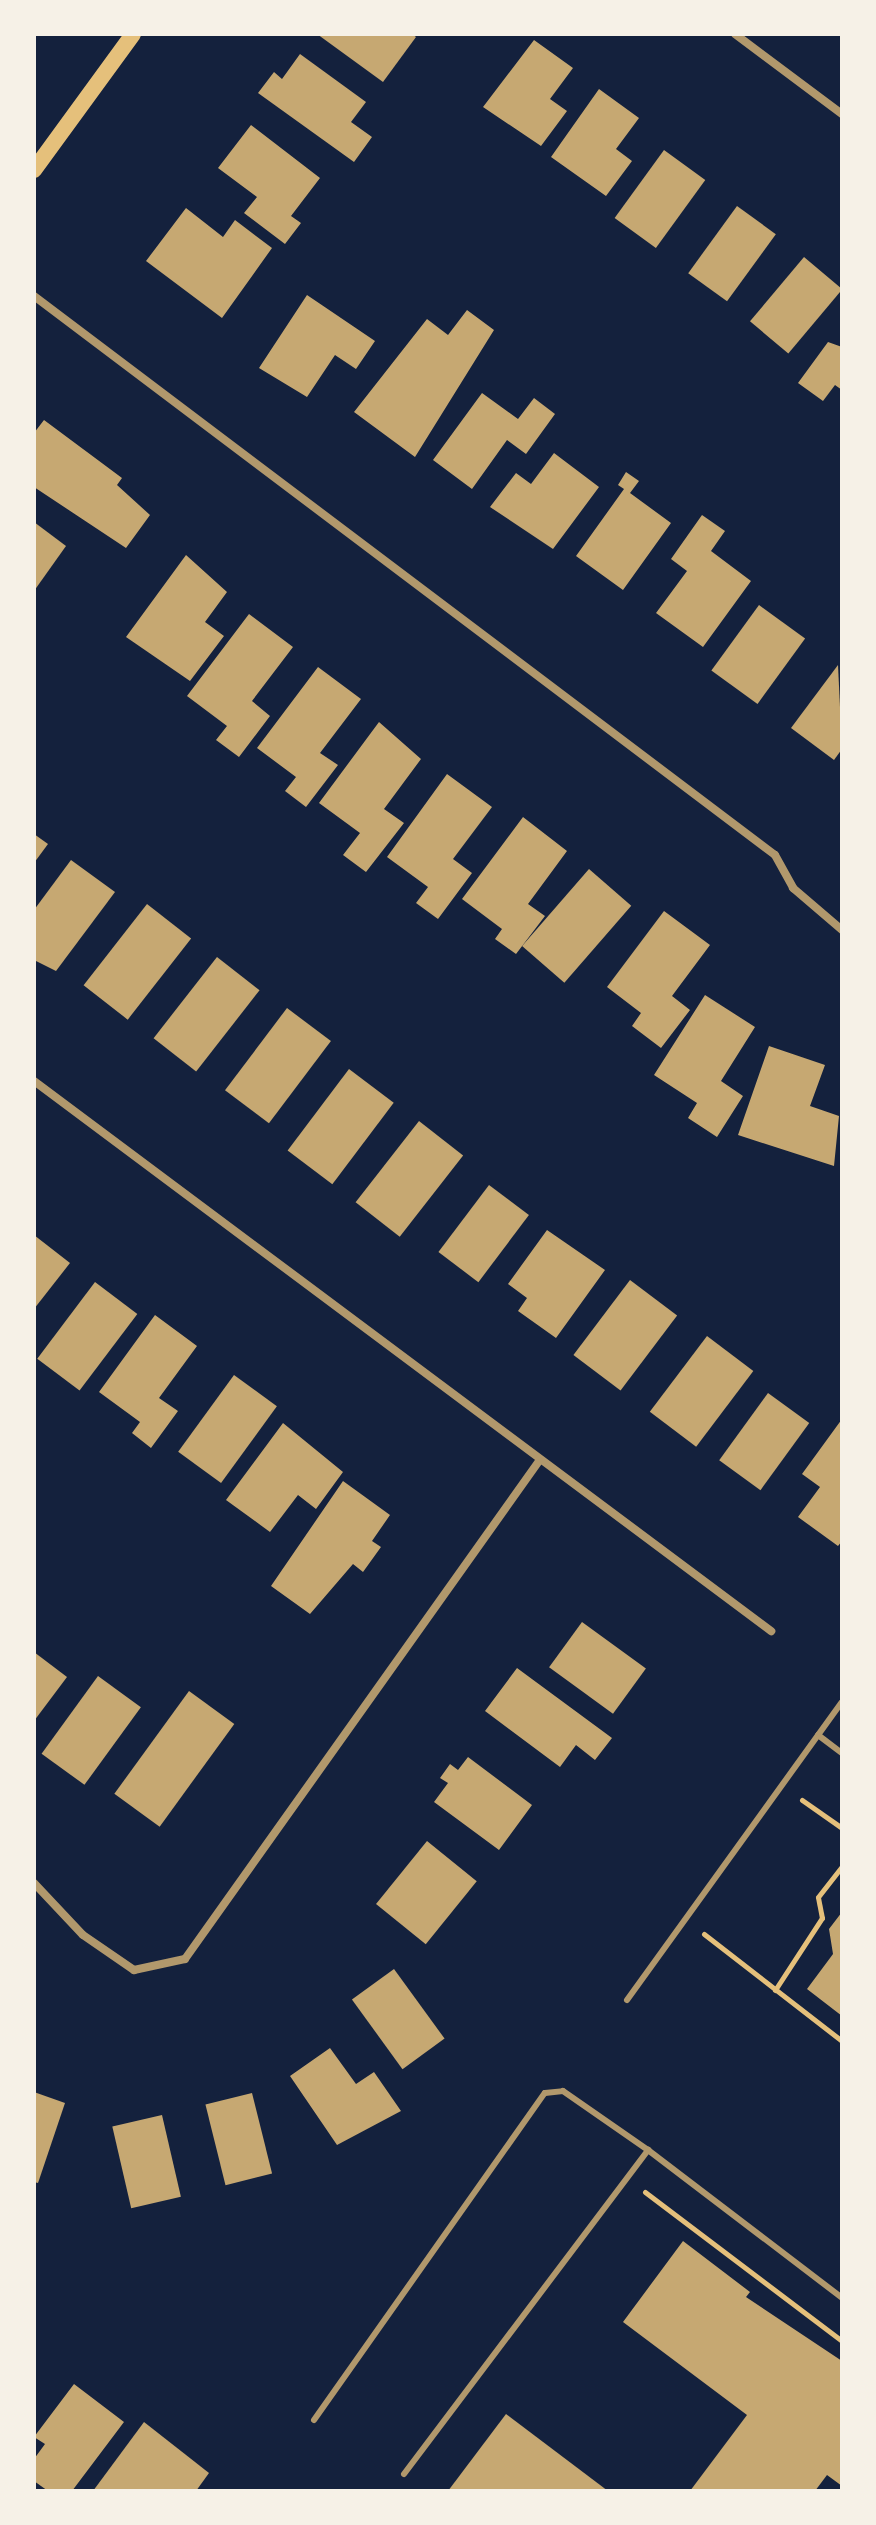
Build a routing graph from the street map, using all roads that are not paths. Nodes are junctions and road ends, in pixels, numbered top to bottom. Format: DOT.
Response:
graph roads {
  1 [pos="133,34"];
  2 [pos="735,34"];
  3 [pos="842,114"];
  4 [pos="34,170"];
  5 [pos="34,296"];
  6 [pos="842,930"];
  7 [pos="34,1081"];
  8 [pos="539,1461"];
  9 [pos="771,1631"];
  10 [pos="842,1702"];
  11 [pos="818,1735"];
  12 [pos="842,1753"];
  13 [pos="34,1883"];
  14 [pos="627,2000"];
  15 [pos="648,2150"];
  16 [pos="842,2298"];
  17 [pos="314,2420"];
  18 [pos="404,2474"];
  1 -- 4 [label="main road"];
  2 -- 3 [label="street"];
  5 -- 6 [label="street"];
  7 -- 8 [label="street"];
  8 -- 9 [label="street"];
  8 -- 13 [label="street"];
  10 -- 11 [label="lane"];
  11 -- 12 [label="lane"];
  11 -- 14 [label="lane"];
  15 -- 16 [label="lane"];
  15 -- 17 [label="lane"];
  15 -- 18 [label="lane"];
}
